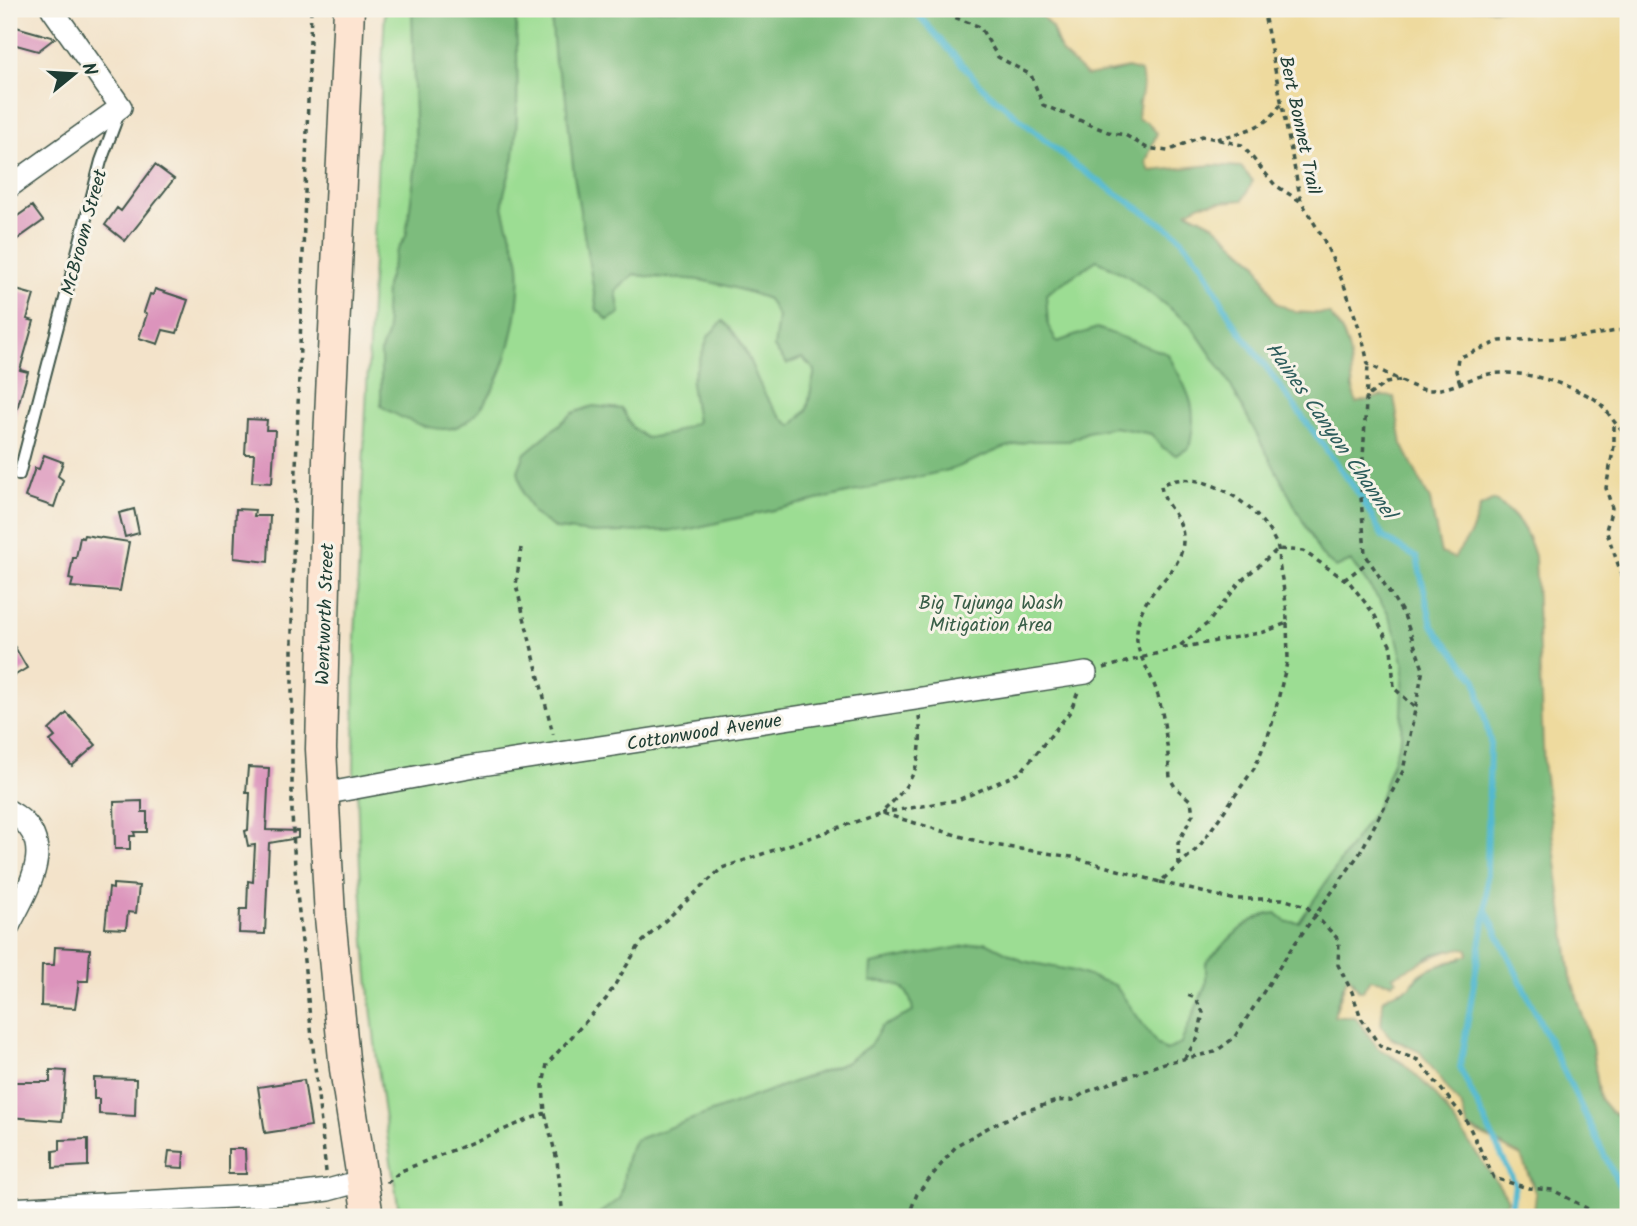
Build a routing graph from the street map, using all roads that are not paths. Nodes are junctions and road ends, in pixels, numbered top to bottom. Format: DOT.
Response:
graph roads {
  1 [pos="52,9"];
  2 [pos="349,9"];
  3 [pos="121,107"];
  4 [pos="9,187"];
  5 [pos="19,475"];
  6 [pos="1086,673"];
  7 [pos="323,794"];
  8 [pos="9,811"];
  9 [pos="9,926"];
  10 [pos="365,1200"];
  11 [pos="9,1209"];
  1 -- 3 [label="street"];
  2 -- 7 [label="main road, Wentworth Street"];
  3 -- 4 [label="street"];
  3 -- 5 [label="lane, McBroom Street"];
  6 -- 7 [label="street, Cottonwood Avenue"];
  7 -- 10 [label="main road, Wentworth Street"];
  8 -- 9 [label="street"];
  10 -- 11 [label="street"];
}
